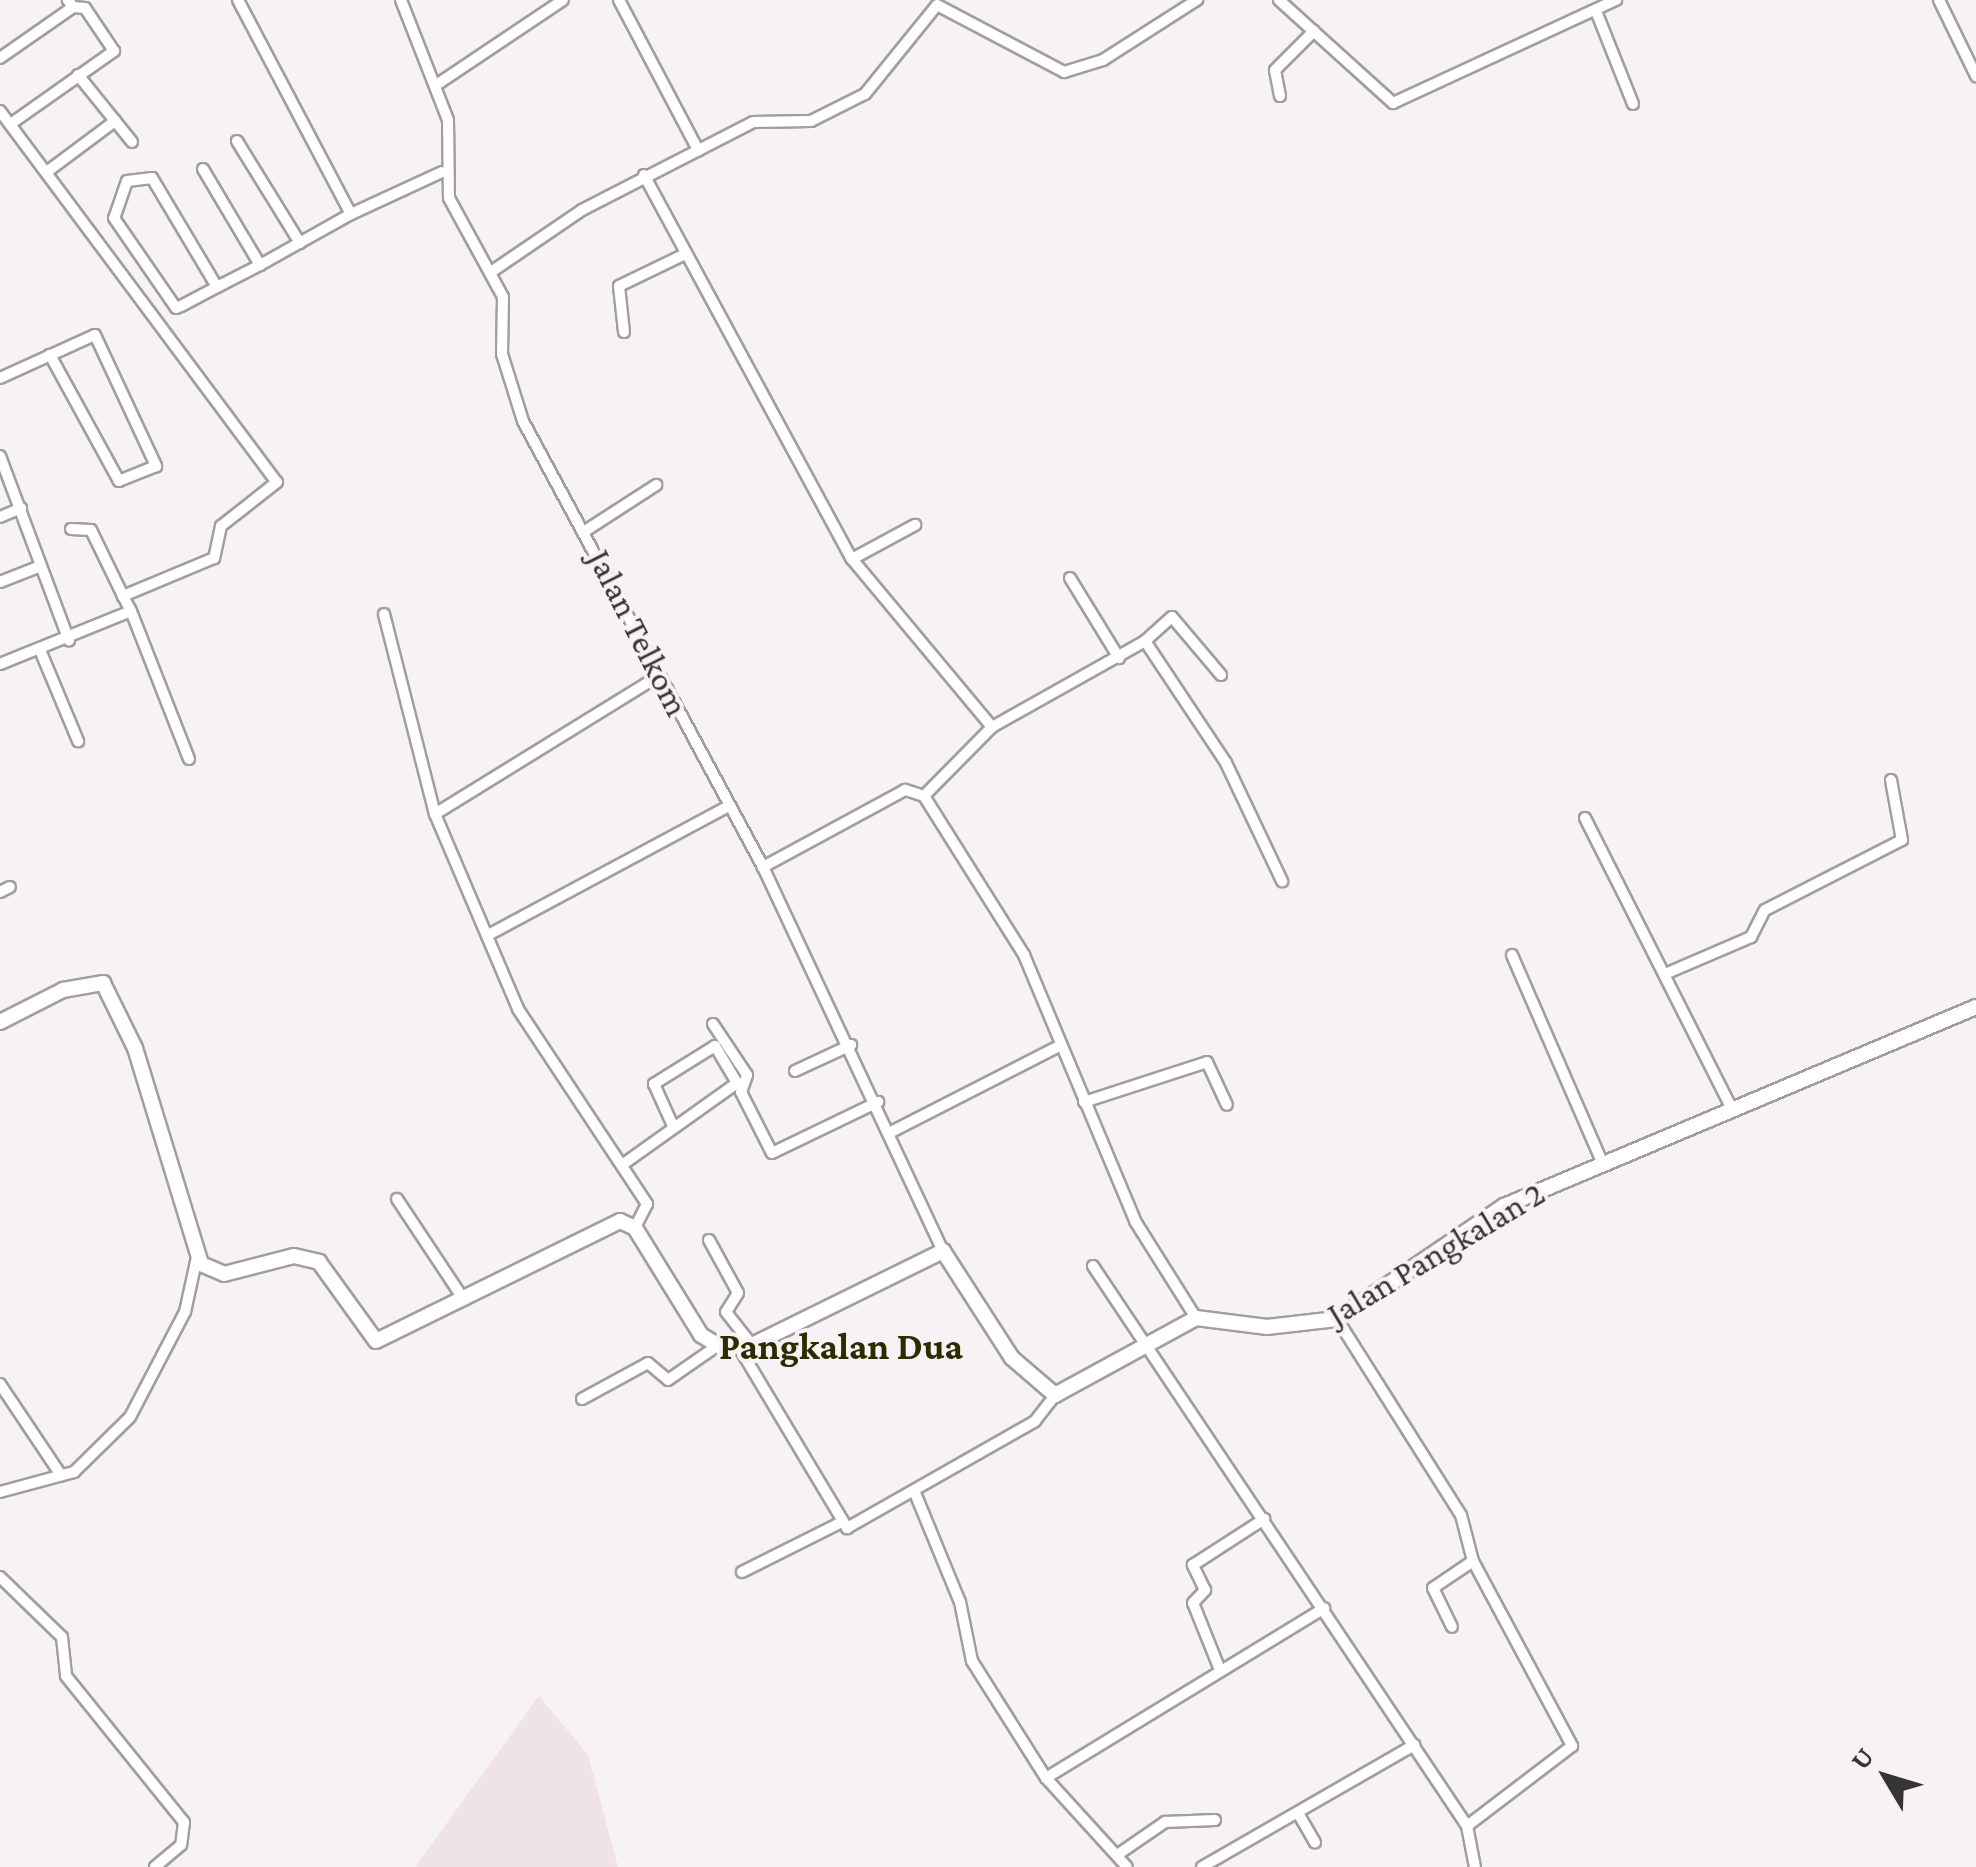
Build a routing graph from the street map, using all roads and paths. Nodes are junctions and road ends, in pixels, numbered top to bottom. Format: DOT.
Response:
graph roads {
  1 [pos="238,0"];
  2 [pos="401,0"];
  3 [pos="563,0"];
  4 [pos="619,0"];
  5 [pos="1197,0"];
  6 [pos="1279,0"];
  7 [pos="1616,0"];
  8 [pos="1939,0"];
  9 [pos="70,4"];
  10 [pos="1596,11"];
  11 [pos="1314,32"];
  12 [pos="0,58"];
  13 [pos="78,75"];
  14 [pos="1976,76"];
  15 [pos="439,84"];
  16 [pos="1280,96"];
  17 [pos="1633,104"];
  18 [pos="1,108"];
  19 [pos="116,121"];
  20 [pos="12,123"];
  21 [pos="237,140"];
  22 [pos="132,142"];
  23 [pos="698,150"];
  24 [pos="204,170"];
  25 [pos="48,171"];
  26 [pos="442,172"];
  27 [pos="644,175"];
  28 [pos="351,214"];
  29 [pos="300,243"];
  30 [pos="681,256"];
  31 [pos="260,265"];
  32 [pos="491,272"];
  33 [pos="217,288"];
  34 [pos="624,332"];
  35 [pos="50,355"];
  36 [pos="0,378"];
  37 [pos="0,456"];
  38 [pos="656,485"];
  39 [pos="21,508"];
  40 [pos="0,516"];
  41 [pos="916,525"];
  42 [pos="71,529"];
  43 [pos="585,531"];
  44 [pos="852,559"];
  45 [pos="38,568"];
  46 [pos="1070,578"];
  47 [pos="0,582"];
  48 [pos="123,596"];
  49 [pos="130,611"];
  50 [pos="384,614"];
  51 [pos="68,641"];
  52 [pos="1145,641"];
  53 [pos="40,650"];
  54 [pos="1120,658"];
  55 [pos="0,664"];
  56 [pos="660,675"];
  57 [pos="1220,676"];
  58 [pos="992,727"];
  59 [pos="78,741"];
  60 [pos="189,759"];
  61 [pos="1891,780"];
  62 [pos="924,796"];
  63 [pos="729,806"];
  64 [pos="435,814"];
  65 [pos="1585,818"];
  66 [pos="763,868"];
  67 [pos="1282,881"];
  68 [pos="490,934"];
  69 [pos="1512,955"];
  70 [pos="1665,974"];
  71 [pos="1976,1006"];
  72 [pos="0,1022"];
  73 [pos="713,1024"];
  74 [pos="852,1045"];
  75 [pos="1057,1047"];
  76 [pos="795,1070"];
  77 [pos="878,1102"];
  78 [pos="1084,1102"];
  79 [pos="1227,1105"];
  80 [pos="1731,1108"];
  81 [pos="674,1128"];
  82 [pos="893,1130"];
  83 [pos="1602,1162"];
  84 [pos="622,1165"];
  85 [pos="397,1200"];
  86 [pos="635,1228"];
  87 [pos="708,1240"];
  88 [pos="943,1251"];
  89 [pos="197,1257"];
  90 [pos="1093,1266"];
  91 [pos="465,1301"];
  92 [pos="1196,1318"];
  93 [pos="1337,1319"];
  94 [pos="717,1346"];
  95 [pos="746,1347"];
  96 [pos="1141,1349"];
  97 [pos="0,1384"];
  98 [pos="1056,1395"];
  99 [pos="582,1399"];
  100 [pos="61,1475"];
  101 [pos="0,1492"];
  102 [pos="915,1494"];
  103 [pos="1264,1519"];
  104 [pos="838,1524"];
  105 [pos="1473,1561"];
  106 [pos="742,1572"];
  107 [pos="0,1577"];
  108 [pos="1324,1608"];
  109 [pos="1452,1627"];
  110 [pos="1220,1670"];
  111 [pos="1414,1745"];
  112 [pos="1046,1778"];
  113 [pos="1298,1813"];
  114 [pos="1215,1820"];
  115 [pos="1467,1826"];
  116 [pos="1315,1842"];
  117 [pos="1120,1854"];
  118 [pos="155,1867"];
  119 [pos="1127,1867"];
  120 [pos="1202,1867"];
  121 [pos="1475,1867"];
  1 -- 28 [label="street"];
  2 -- 15 [label="street"];
  3 -- 15 [label="street"];
  4 -- 23 [label="street"];
  5 -- 23 [label="street"];
  6 -- 11 [label="street"];
  7 -- 10 [label="street"];
  8 -- 14 [label="street"];
  9 -- 12 [label="street"];
  9 -- 13 [label="street"];
  10 -- 11 [label="street"];
  10 -- 17 [label="street"];
  11 -- 16 [label="street"];
  13 -- 19 [label="street"];
  13 -- 20 [label="street"];
  15 -- 26 [label="street"];
  18 -- 20 [label="street"];
  19 -- 22 [label="street"];
  19 -- 25 [label="street"];
  20 -- 25 [label="street"];
  21 -- 29 [label="street"];
  23 -- 27 [label="street"];
  24 -- 31 [label="street"];
  25 -- 48 [label="street"];
  26 -- 28 [label="street"];
  26 -- 32 [label="street, Jalan Telkom"];
  27 -- 30 [label="street"];
  27 -- 32 [label="street"];
  28 -- 29 [label="street"];
  29 -- 31 [label="street"];
  30 -- 34 [label="street"];
  30 -- 44 [label="street"];
  31 -- 33 [label="street"];
  32 -- 43 [label="street, Jalan Telkom"];
  33 -- 33 [label="street"];
  35 -- 35 [label="street"];
  35 -- 36 [label="street"];
  37 -- 39 [label="street"];
  38 -- 43 [label="street"];
  39 -- 40 [label="street"];
  39 -- 45 [label="street"];
  41 -- 44 [label="street"];
  42 -- 48 [label="street"];
  43 -- 56 [label="street, Jalan Telkom"];
  44 -- 58 [label="street"];
  45 -- 47 [label="street"];
  45 -- 51 [label="street"];
  46 -- 54 [label="street"];
  48 -- 49 [label="street"];
  49 -- 51 [label="street"];
  49 -- 60 [label="street"];
  50 -- 64 [label="street"];
  51 -- 53 [label="street"];
  52 -- 54 [label="street"];
  52 -- 57 [label="street"];
  52 -- 67 [label="street"];
  53 -- 55 [label="street"];
  53 -- 59 [label="street"];
  54 -- 58 [label="street"];
  56 -- 63 [label="street, Jalan Telkom"];
  56 -- 64 [label="street"];
  58 -- 62 [label="street"];
  61 -- 70 [label="street"];
  62 -- 66 [label="street"];
  62 -- 75 [label="street"];
  63 -- 66 [label="street, Jalan Telkom"];
  63 -- 68 [label="street"];
  64 -- 68 [label="street"];
  65 -- 70 [label="street"];
  66 -- 74 [label="street, Jalan Telkom"];
  68 -- 84 [label="street"];
  69 -- 83 [label="street"];
  70 -- 80 [label="street"];
  71 -- 80 [label="street, Jalan Pangkalan 2"];
  72 -- 89 [label="street"];
  73 -- 77 [label="street"];
  74 -- 76 [label="street"];
  74 -- 77 [label="street, Jalan Telkom"];
  75 -- 78 [label="street"];
  75 -- 82 [label="street"];
  77 -- 82 [label="street, Jalan Telkom"];
  78 -- 79 [label="street"];
  78 -- 92 [label="street"];
  80 -- 83 [label="street, Jalan Pangkalan 2"];
  81 -- 81 [label="street"];
  81 -- 84 [label="street"];
  82 -- 88 [label="street, Jalan Telkom"];
  83 -- 93 [label="street, Jalan Pangkalan 2"];
  84 -- 86 [label="street"];
  85 -- 91 [label="street"];
  86 -- 91 [label="street"];
  86 -- 94 [label="street"];
  87 -- 95 [label="street"];
  88 -- 95 [label="street"];
  88 -- 98 [label="street"];
  89 -- 91 [label="street"];
  89 -- 100 [label="street"];
  90 -- 96 [label="street"];
  92 -- 93 [label="street, Jalan Pangkalan 2"];
  92 -- 96 [label="street"];
  93 -- 105 [label="street"];
  94 -- 95 [label="street"];
  94 -- 99 [label="street"];
  95 -- 104 [label="street"];
  96 -- 98 [label="street"];
  96 -- 103 [label="street"];
  97 -- 100 [label="street"];
  98 -- 102 [label="street"];
  100 -- 101 [label="street"];
  102 -- 104 [label="street"];
  102 -- 112 [label="street"];
  103 -- 108 [label="street"];
  103 -- 110 [label="street"];
  104 -- 106 [label="street"];
  105 -- 109 [label="street"];
  105 -- 115 [label="street"];
  107 -- 118 [label="street"];
  108 -- 110 [label="street"];
  108 -- 111 [label="street"];
  110 -- 112 [label="street"];
  111 -- 113 [label="street"];
  111 -- 115 [label="street"];
  112 -- 117 [label="street"];
  113 -- 116 [label="street"];
  113 -- 120 [label="street"];
  114 -- 117 [label="street"];
  115 -- 121 [label="street"];
  117 -- 119 [label="street"];
}
